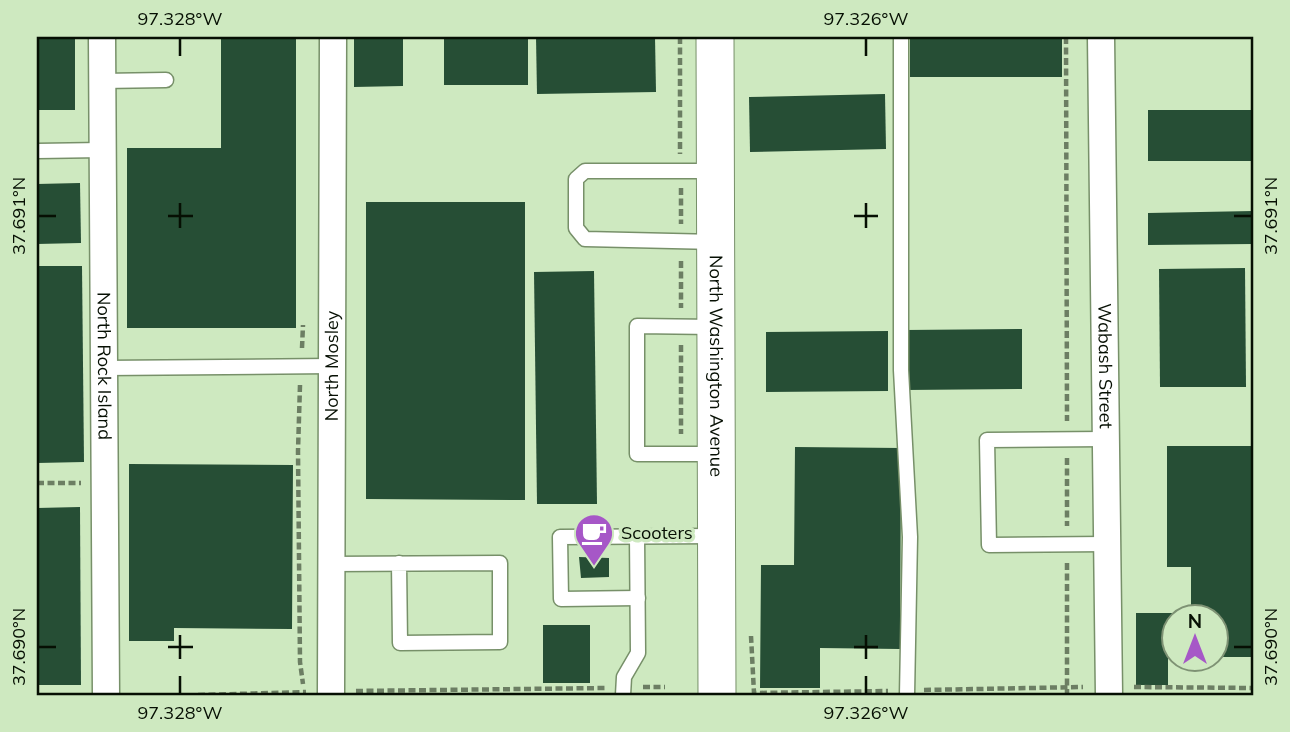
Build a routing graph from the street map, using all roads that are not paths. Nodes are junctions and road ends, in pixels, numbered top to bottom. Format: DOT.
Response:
graph roads {
  1 [pos="102,37"];
  2 [pos="333,37"];
  3 [pos="716,37"];
  4 [pos="901,37"];
  5 [pos="1101,37"];
  6 [pos="166,80"];
  7 [pos="102,81"];
  8 [pos="102,150"];
  9 [pos="37,151"];
  10 [pos="698,171"];
  11 [pos="698,242"];
  12 [pos="698,326"];
  13 [pos="332,366"];
  14 [pos="104,368"];
  15 [pos="1105,439"];
  16 [pos="699,454"];
  17 [pos="637,536"];
  18 [pos="717,536"];
  19 [pos="1107,544"];
  20 [pos="399,563"];
  21 [pos="331,564"];
  22 [pos="638,598"];
  23 [pos="623,691"];
  24 [pos="1109,691"];
  25 [pos="331,693"];
  26 [pos="907,693"];
  27 [pos="106,695"];
  28 [pos="717,695"];
  1 -- 7 [label="street, North Rock Island"];
  2 -- 13 [label="street, North Mosley"];
  3 -- 10 [label="main road, North Washington Avenue"];
  4 -- 26 [label="lane"];
  5 -- 15 [label="street, Wabash Street"];
  6 -- 7 [label="lane"];
  7 -- 8 [label="street, North Rock Island"];
  8 -- 9 [label="lane"];
  8 -- 14 [label="street, North Rock Island"];
  10 -- 11 [label="main road, North Washington Avenue"];
  10 -- 11 [label="lane"];
  11 -- 12 [label="main road, North Washington Avenue"];
  12 -- 16 [label="main road, North Washington Avenue"];
  12 -- 16 [label="lane"];
  13 -- 14 [label="lane"];
  13 -- 21 [label="street, North Mosley"];
  14 -- 27 [label="street, North Rock Island"];
  15 -- 19 [label="street, Wabash Street"];
  15 -- 19 [label="lane"];
  16 -- 18 [label="main road, North Washington Avenue"];
  17 -- 18 [label="lane"];
  17 -- 22 [label="lane"];
  17 -- 22 [label="lane"];
  18 -- 28 [label="main road, North Washington Avenue"];
  19 -- 24 [label="street, Wabash Street"];
  20 -- 20 [label="lane"];
  20 -- 21 [label="lane"];
  21 -- 25 [label="street, North Mosley"];
  22 -- 23 [label="lane"];
}
